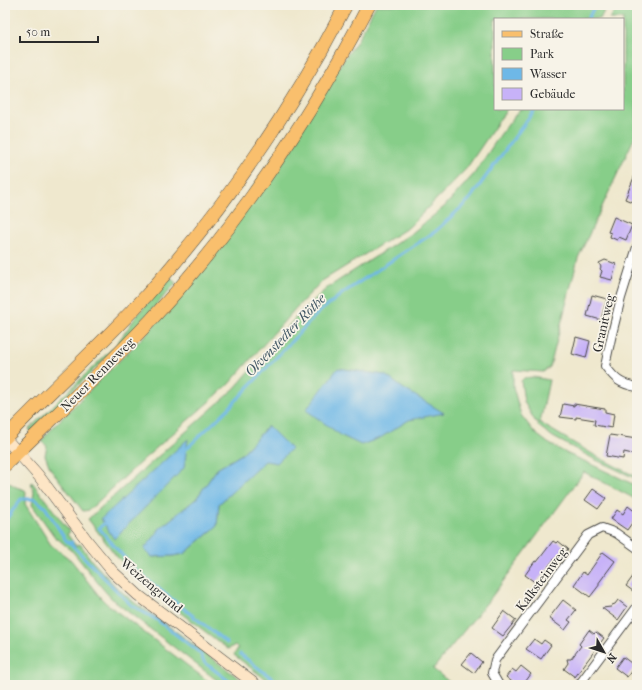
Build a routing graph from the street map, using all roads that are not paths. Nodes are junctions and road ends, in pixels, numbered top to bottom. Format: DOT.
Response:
graph roads {
  1 [pos="346,5"];
  2 [pos="369,5"];
  3 [pos="637,247"];
  4 [pos="637,387"];
  5 [pos="5,438"];
  6 [pos="18,452"];
  7 [pos="5,465"];
  8 [pos="637,548"];
  9 [pos="637,607"];
  10 [pos="256,685"];
  11 [pos="499,685"];
  12 [pos="579,685"];
  1 -- 5 [label="main road, Neuer Renneweg"];
  2 -- 6 [label="main road, Neuer Renneweg"];
  3 -- 4 [label="street, Granitweg"];
  5 -- 6 [label="main road, Weizengrund"];
  6 -- 7 [label="main road, Neuer Renneweg"];
  6 -- 10 [label="main road, Weizengrund"];
  8 -- 11 [label="street, Kalksteinweg"];
  9 -- 12 [label="street"];
}
